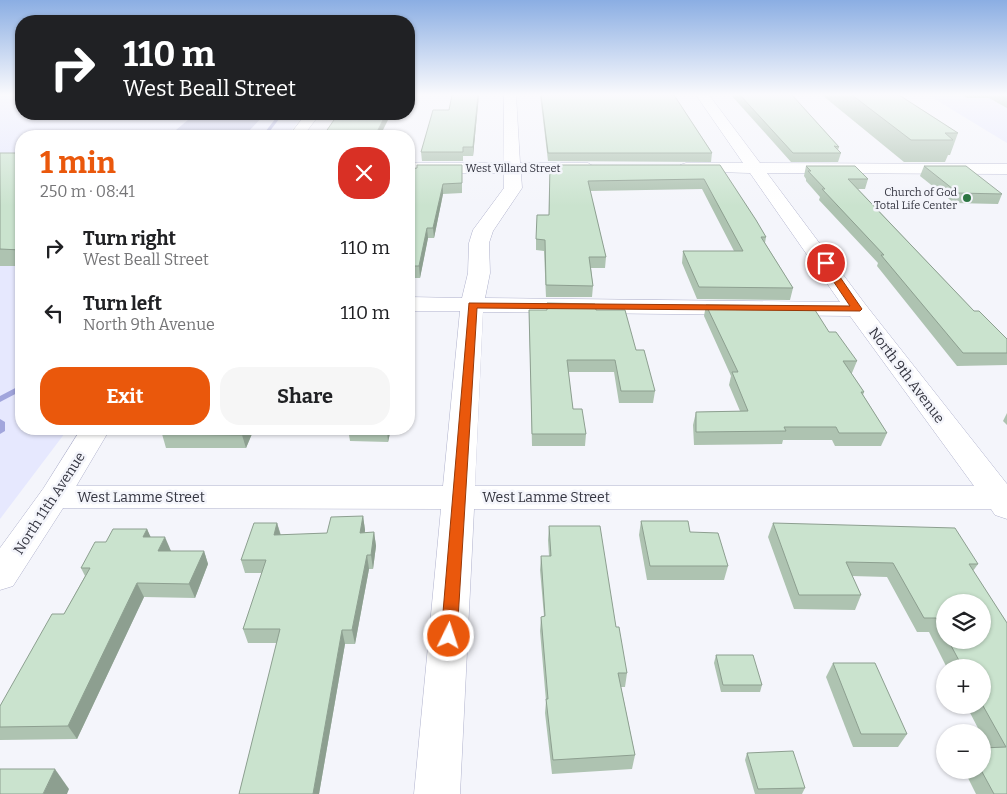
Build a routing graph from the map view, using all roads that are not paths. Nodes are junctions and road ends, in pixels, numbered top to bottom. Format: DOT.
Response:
graph roads {
  1 [pos="512,132"];
  2 [pos="730,132"];
  3 [pos="415,168"];
  4 [pos="513,168"];
  5 [pos="607,168"];
  6 [pos="673,168"];
  7 [pos="757,168"];
  8 [pos="1007,169"];
  9 [pos="415,304"];
  10 [pos="472,305"];
  11 [pos="857,309"];
  12 [pos="91,435"];
  13 [pos="54,497"];
  14 [pos="460,497"];
  15 [pos="1005,501"];
  16 [pos="0,576"];
  17 [pos="437,794"];
  1 -- 4 [label="street"];
  2 -- 7 [label="street, North 9th Avenue"];
  3 -- 4 [label="street, West Villard Street"];
  4 -- 5 [label="street, West Villard Street"];
  4 -- 10 [label="street"];
  6 -- 7 [label="street"];
  7 -- 8 [label="street"];
  7 -- 11 [label="street, North 9th Avenue"];
  9 -- 10 [label="street"];
  10 -- 11 [label="street"];
  10 -- 14 [label="street"];
  11 -- 15 [label="street, North 9th Avenue"];
  12 -- 13 [label="street, North 11th Avenue"];
  13 -- 14 [label="street, West Lamme Street"];
  13 -- 16 [label="street, North 11th Avenue"];
  14 -- 15 [label="street, West Lamme Street"];
  14 -- 17 [label="street"];
}
